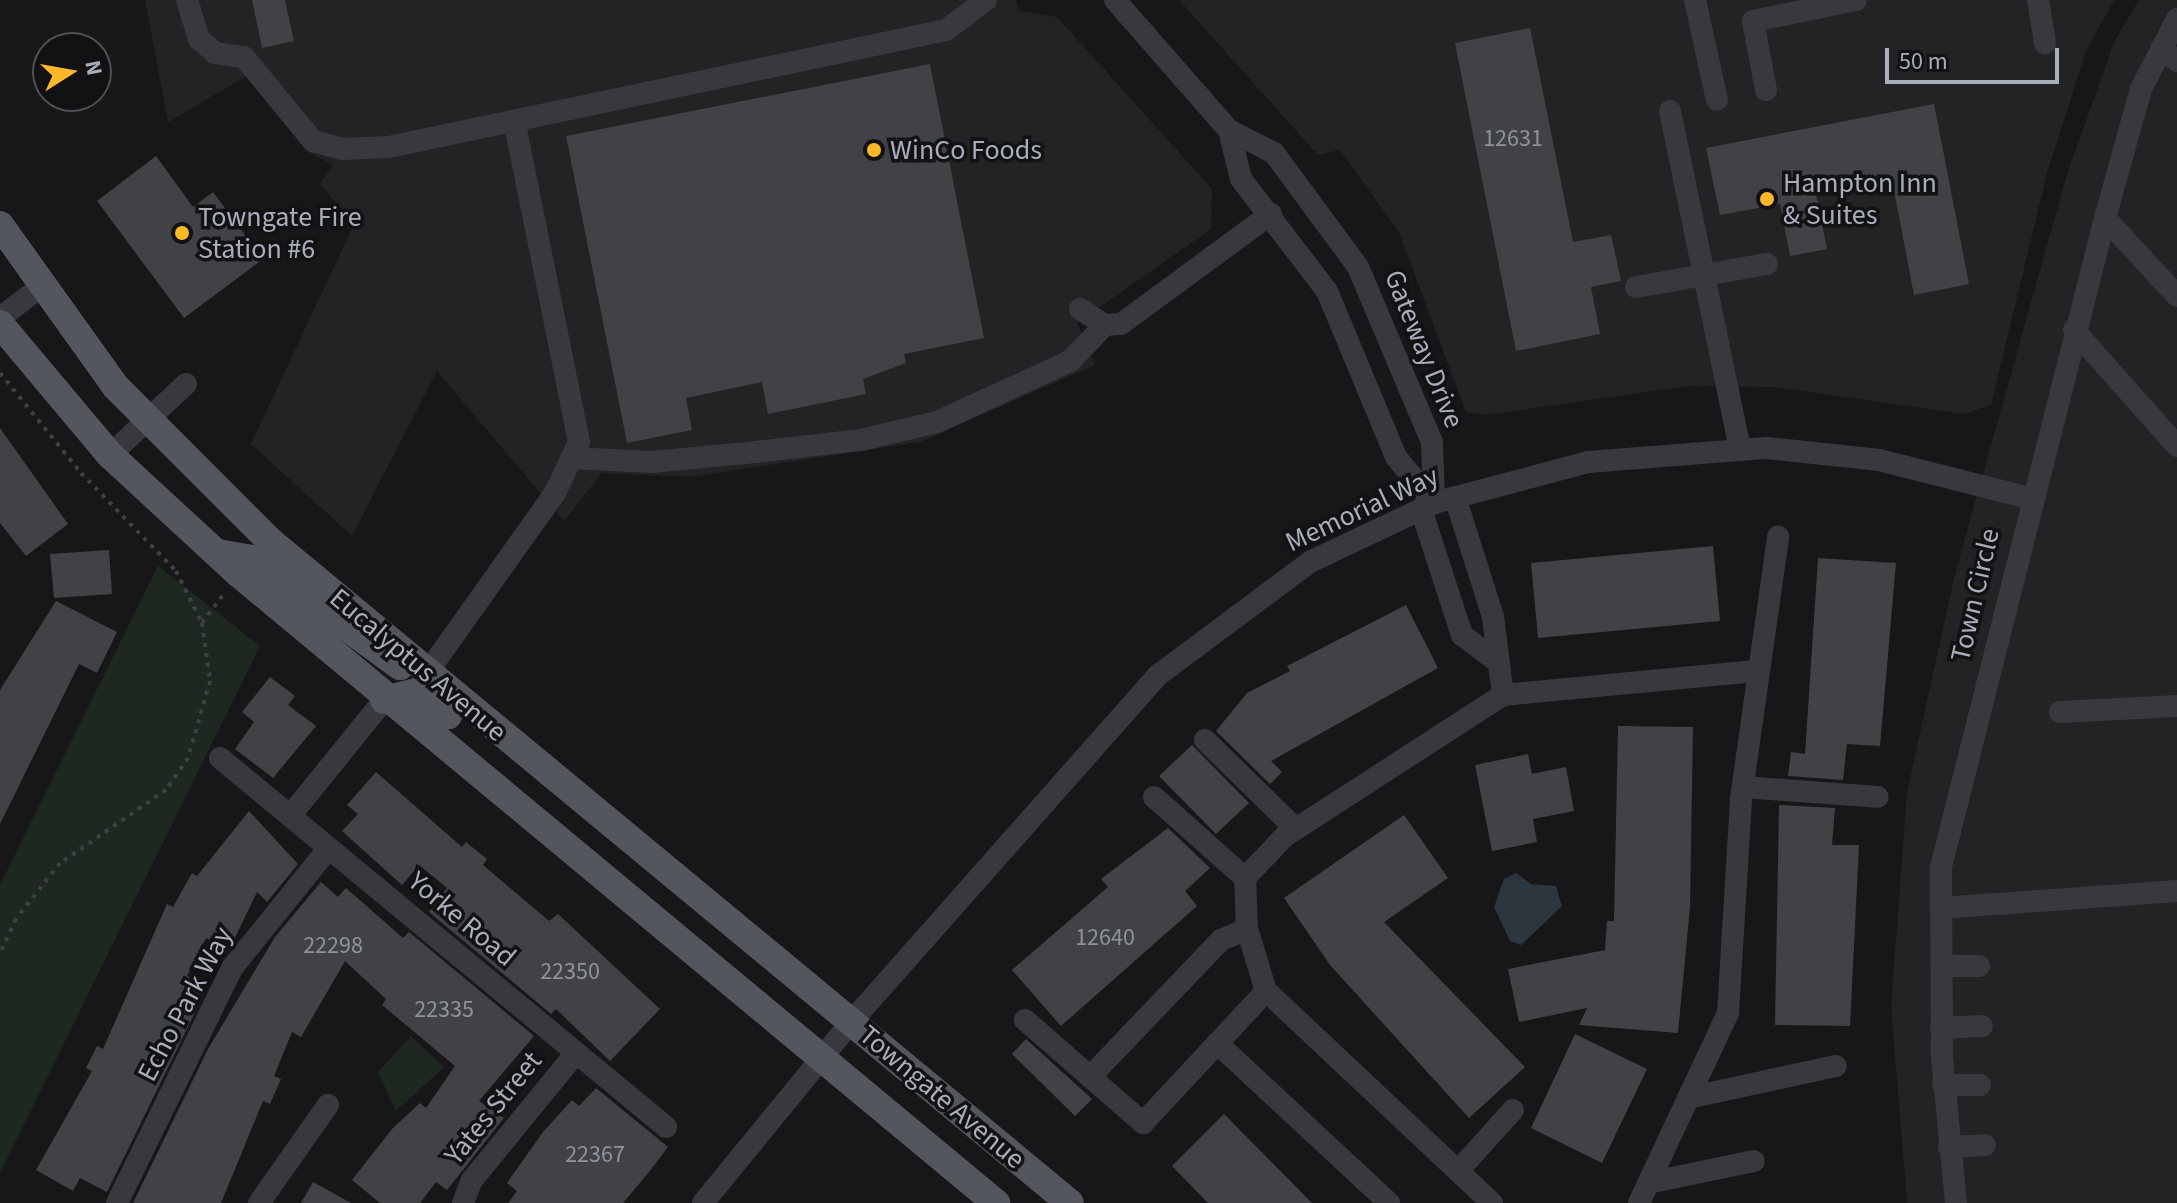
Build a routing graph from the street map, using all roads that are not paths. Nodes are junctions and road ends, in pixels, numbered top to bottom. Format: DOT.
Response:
graph roads {
  1 [pos="187,0"];
  2 [pos="986,0"];
  3 [pos="1115,0"];
  4 [pos="1695,0"];
  5 [pos="1856,0"];
  6 [pos="2038,0"];
  7 [pos="2177,19"];
  8 [pos="2045,43"];
  9 [pos="2169,55"];
  10 [pos="1766,90"];
  11 [pos="1717,100"];
  12 [pos="1670,111"];
  13 [pos="514,121"];
  14 [pos="1229,130"];
  15 [pos="1271,214"];
  16 [pos="2105,218"];
  17 [pos="0,225"];
  18 [pos="1767,264"];
  19 [pos="1704,273"];
  20 [pos="1636,287"];
  21 [pos="39,288"];
  22 [pos="2177,296"];
  23 [pos="1080,309"];
  24 [pos="0,318"];
  25 [pos="0,324"];
  26 [pos="1105,325"];
  27 [pos="2074,330"];
  28 [pos="186,384"];
  29 [pos="146,421"];
  30 [pos="2177,446"];
  31 [pos="1740,450"];
  32 [pos="110,455"];
  33 [pos="571,458"];
  34 [pos="2029,498"];
  35 [pos="1437,503"];
  36 [pos="1778,537"];
  37 [pos="217,553"];
  38 [pos="1493,658"];
  39 [pos="1759,671"];
  40 [pos="427,673"];
  41 [pos="1503,695"];
  42 [pos="384,700"];
  43 [pos="2177,706"];
  44 [pos="2060,712"];
  45 [pos="1205,740"];
  46 [pos="520,748"];
  47 [pos="220,758"];
  48 [pos="1743,787"];
  49 [pos="1154,797"];
  50 [pos="1878,797"];
  51 [pos="290,816"];
  52 [pos="1296,829"];
  53 [pos="329,848"];
  54 [pos="1245,878"];
  55 [pos="2177,891"];
  56 [pos="1941,908"];
  57 [pos="1247,929"];
  58 [pos="1942,966"];
  59 [pos="1979,966"];
  60 [pos="1266,991"];
  61 [pos="1025,1020"];
  62 [pos="852,1021"];
  63 [pos="1982,1026"];
  64 [pos="1941,1028"];
  65 [pos="1217,1043"];
  66 [pos="576,1053"];
  67 [pos="821,1060"];
  68 [pos="1836,1066"];
  69 [pos="1090,1077"];
  70 [pos="1943,1085"];
  71 [pos="1980,1085"];
  72 [pos="1688,1098"];
  73 [pos="328,1105"];
  74 [pos="1513,1110"];
  75 [pos="666,1127"];
  76 [pos="1985,1145"];
  77 [pos="1949,1147"];
  78 [pos="1754,1161"];
  79 [pos="1458,1171"];
  80 [pos="1644,1193"];
  81 [pos="117,1203"];
  82 [pos="259,1203"];
  83 [pos="463,1203"];
  84 [pos="703,1203"];
  85 [pos="996,1203"];
  86 [pos="1070,1203"];
  87 [pos="1389,1203"];
  88 [pos="1492,1203"];
  89 [pos="1956,1203"];
  1 -- 13 [label="street"];
  2 -- 13 [label="street"];
  3 -- 14 [label="street, Gateway Drive"];
  4 -- 11 [label="street"];
  5 -- 10 [label="street"];
  6 -- 8 [label="street"];
  7 -- 9 [label="street, Town Circle"];
  9 -- 16 [label="street, Town Circle"];
  12 -- 19 [label="street"];
  13 -- 33 [label="street"];
  14 -- 15 [label="street, Gateway Drive"];
  14 -- 35 [label="street, Gateway Drive"];
  15 -- 26 [label="street"];
  15 -- 35 [label="street, Gateway Drive"];
  16 -- 22 [label="street"];
  16 -- 27 [label="street, Town Circle"];
  17 -- 21 [label="main road, Eucalyptus Avenue"];
  18 -- 19 [label="street"];
  19 -- 20 [label="street"];
  19 -- 31 [label="street"];
  21 -- 24 [label="street"];
  21 -- 29 [label="main road, Eucalyptus Avenue"];
  23 -- 26 [label="street"];
  25 -- 32 [label="main road, Eucalyptus Avenue"];
  26 -- 33 [label="street"];
  27 -- 30 [label="street"];
  27 -- 34 [label="street, Town Circle"];
  28 -- 29 [label="street"];
  29 -- 32 [label="street"];
  29 -- 40 [label="main road, Eucalyptus Avenue"];
  31 -- 34 [label="street, Memorial Way"];
  31 -- 35 [label="street, Memorial Way"];
  32 -- 37 [label="main road, Eucalyptus Avenue"];
  33 -- 40 [label="street"];
  34 -- 56 [label="street, Town Circle"];
  35 -- 38 [label="street"];
  35 -- 38 [label="street"];
  35 -- 62 [label="street, Memorial Way"];
  36 -- 39 [label="street"];
  37 -- 40 [label="main road"];
  37 -- 42 [label="main road, Eucalyptus Avenue"];
  38 -- 41 [label="street"];
  39 -- 41 [label="street"];
  39 -- 48 [label="street"];
  40 -- 46 [label="main road, Eucalyptus Avenue"];
  41 -- 52 [label="street"];
  42 -- 46 [label="main road"];
  42 -- 51 [label="street"];
  42 -- 67 [label="main road, Eucalyptus Avenue"];
  43 -- 44 [label="street"];
  45 -- 52 [label="street"];
  46 -- 62 [label="main road, Eucalyptus Avenue"];
  47 -- 51 [label="street, Yorke Road"];
  48 -- 50 [label="street"];
  48 -- 72 [label="street"];
  49 -- 54 [label="street"];
  51 -- 53 [label="street, Yorke Road"];
  52 -- 54 [label="street"];
  53 -- 66 [label="street, Yorke Road"];
  53 -- 81 [label="street, Echo Park Way"];
  54 -- 57 [label="street"];
  55 -- 56 [label="street"];
  56 -- 58 [label="street, Town Circle"];
  57 -- 60 [label="street"];
  57 -- 69 [label="street"];
  58 -- 59 [label="street"];
  58 -- 64 [label="street, Town Circle"];
  60 -- 65 [label="street"];
  60 -- 79 [label="street"];
  61 -- 69 [label="street"];
  62 -- 67 [label="street"];
  62 -- 86 [label="main road, Towngate Avenue"];
  63 -- 64 [label="street"];
  64 -- 70 [label="street, Town Circle"];
  65 -- 69 [label="street"];
  65 -- 87 [label="street"];
  66 -- 75 [label="street, Yorke Road"];
  66 -- 83 [label="street, Yates Street"];
  67 -- 84 [label="street"];
  67 -- 85 [label="main road, Towngate Avenue"];
  68 -- 72 [label="street"];
  70 -- 71 [label="street"];
  70 -- 77 [label="street, Town Circle"];
  72 -- 80 [label="street"];
  73 -- 82 [label="street"];
  74 -- 79 [label="street"];
  76 -- 77 [label="street"];
  77 -- 89 [label="street, Town Circle"];
  78 -- 80 [label="street"];
  79 -- 88 [label="street"];
}
